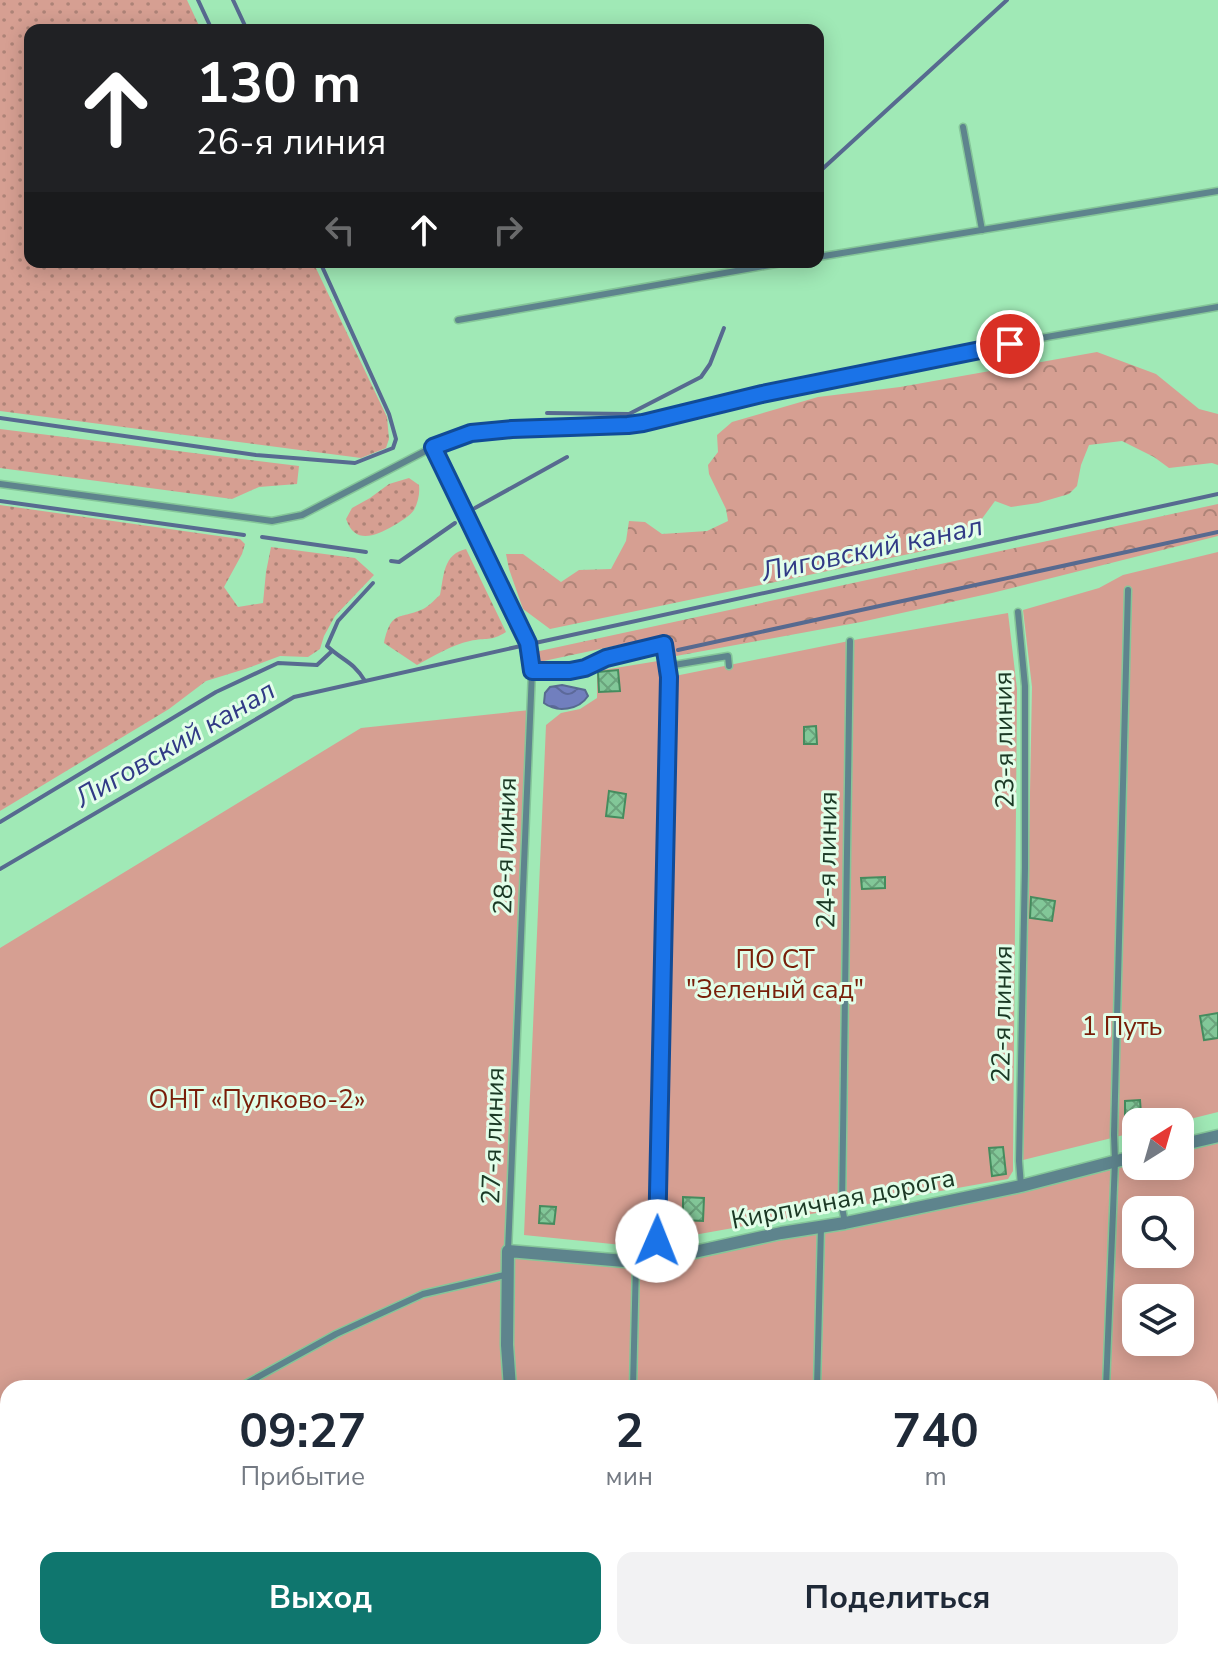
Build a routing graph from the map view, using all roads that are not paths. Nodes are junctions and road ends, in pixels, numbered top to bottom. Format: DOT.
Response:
graph roads {
  1 [pos="963,127"];
  2 [pos="1218,191"];
  3 [pos="982,230"];
  4 [pos="824,256"];
  5 [pos="716,268"];
  6 [pos="752,268"];
  7 [pos="717,274"];
  8 [pos="1218,307"];
  9 [pos="458,320"];
  10 [pos="433,447"];
  11 [pos="0,484"];
  12 [pos="1128,590"];
  13 [pos="1018,612"];
  14 [pos="850,641"];
  15 [pos="668,666"];
  16 [pos="729,666"];
  17 [pos="532,671"];
  18 [pos="1025,868"];
  19 [pos="517,1023"];
  20 [pos="1218,1136"];
  21 [pos="1194,1142"];
  22 [pos="1122,1159"];
  23 [pos="1115,1161"];
  24 [pos="1021,1186"];
  25 [pos="845,1223"];
  26 [pos="821,1227"];
  27 [pos="508,1251"];
  28 [pos="658,1260"];
  29 [pos="636,1262"];
  30 [pos="509,1274"];
  31 [pos="253,1380"];
  32 [pos="509,1380"];
  33 [pos="633,1380"];
  34 [pos="817,1380"];
  35 [pos="1106,1380"];
  1 -- 3 [label="lane"];
  2 -- 3 [label="lane"];
  3 -- 4 [label="lane"];
  5 -- 7 [label="lane"];
  6 -- 7 [label="lane"];
  7 -- 9 [label="lane"];
  8 -- 10 [label="lane"];
  10 -- 11 [label="lane"];
  10 -- 17 [label="lane, 28-я линия"];
  12 -- 23 [label="lane"];
  13 -- 18 [label="lane, 23-я линия"];
  14 -- 25 [label="lane, 24-я линия"];
  15 -- 16 [label="lane"];
  15 -- 17 [label="lane"];
  15 -- 28 [label="lane"];
  17 -- 19 [label="lane, 28-я линия"];
  18 -- 24 [label="lane, 22-я линия"];
  19 -- 27 [label="lane, 27-я линия"];
  20 -- 21 [label="street"];
  22 -- 23 [label="street, Кирпичная дорога"];
  23 -- 24 [label="street, Кирпичная дорога"];
  23 -- 35 [label="lane"];
  24 -- 25 [label="street, Кирпичная дорога"];
  25 -- 26 [label="street, Кирпичная дорога"];
  26 -- 28 [label="street, Кирпичная дорога"];
  26 -- 34 [label="lane"];
  27 -- 29 [label="street, Кирпичная дорога"];
  27 -- 30 [label="street"];
  28 -- 29 [label="street, Кирпичная дорога"];
  29 -- 33 [label="lane"];
  30 -- 31 [label="lane"];
  30 -- 32 [label="street"];
}
